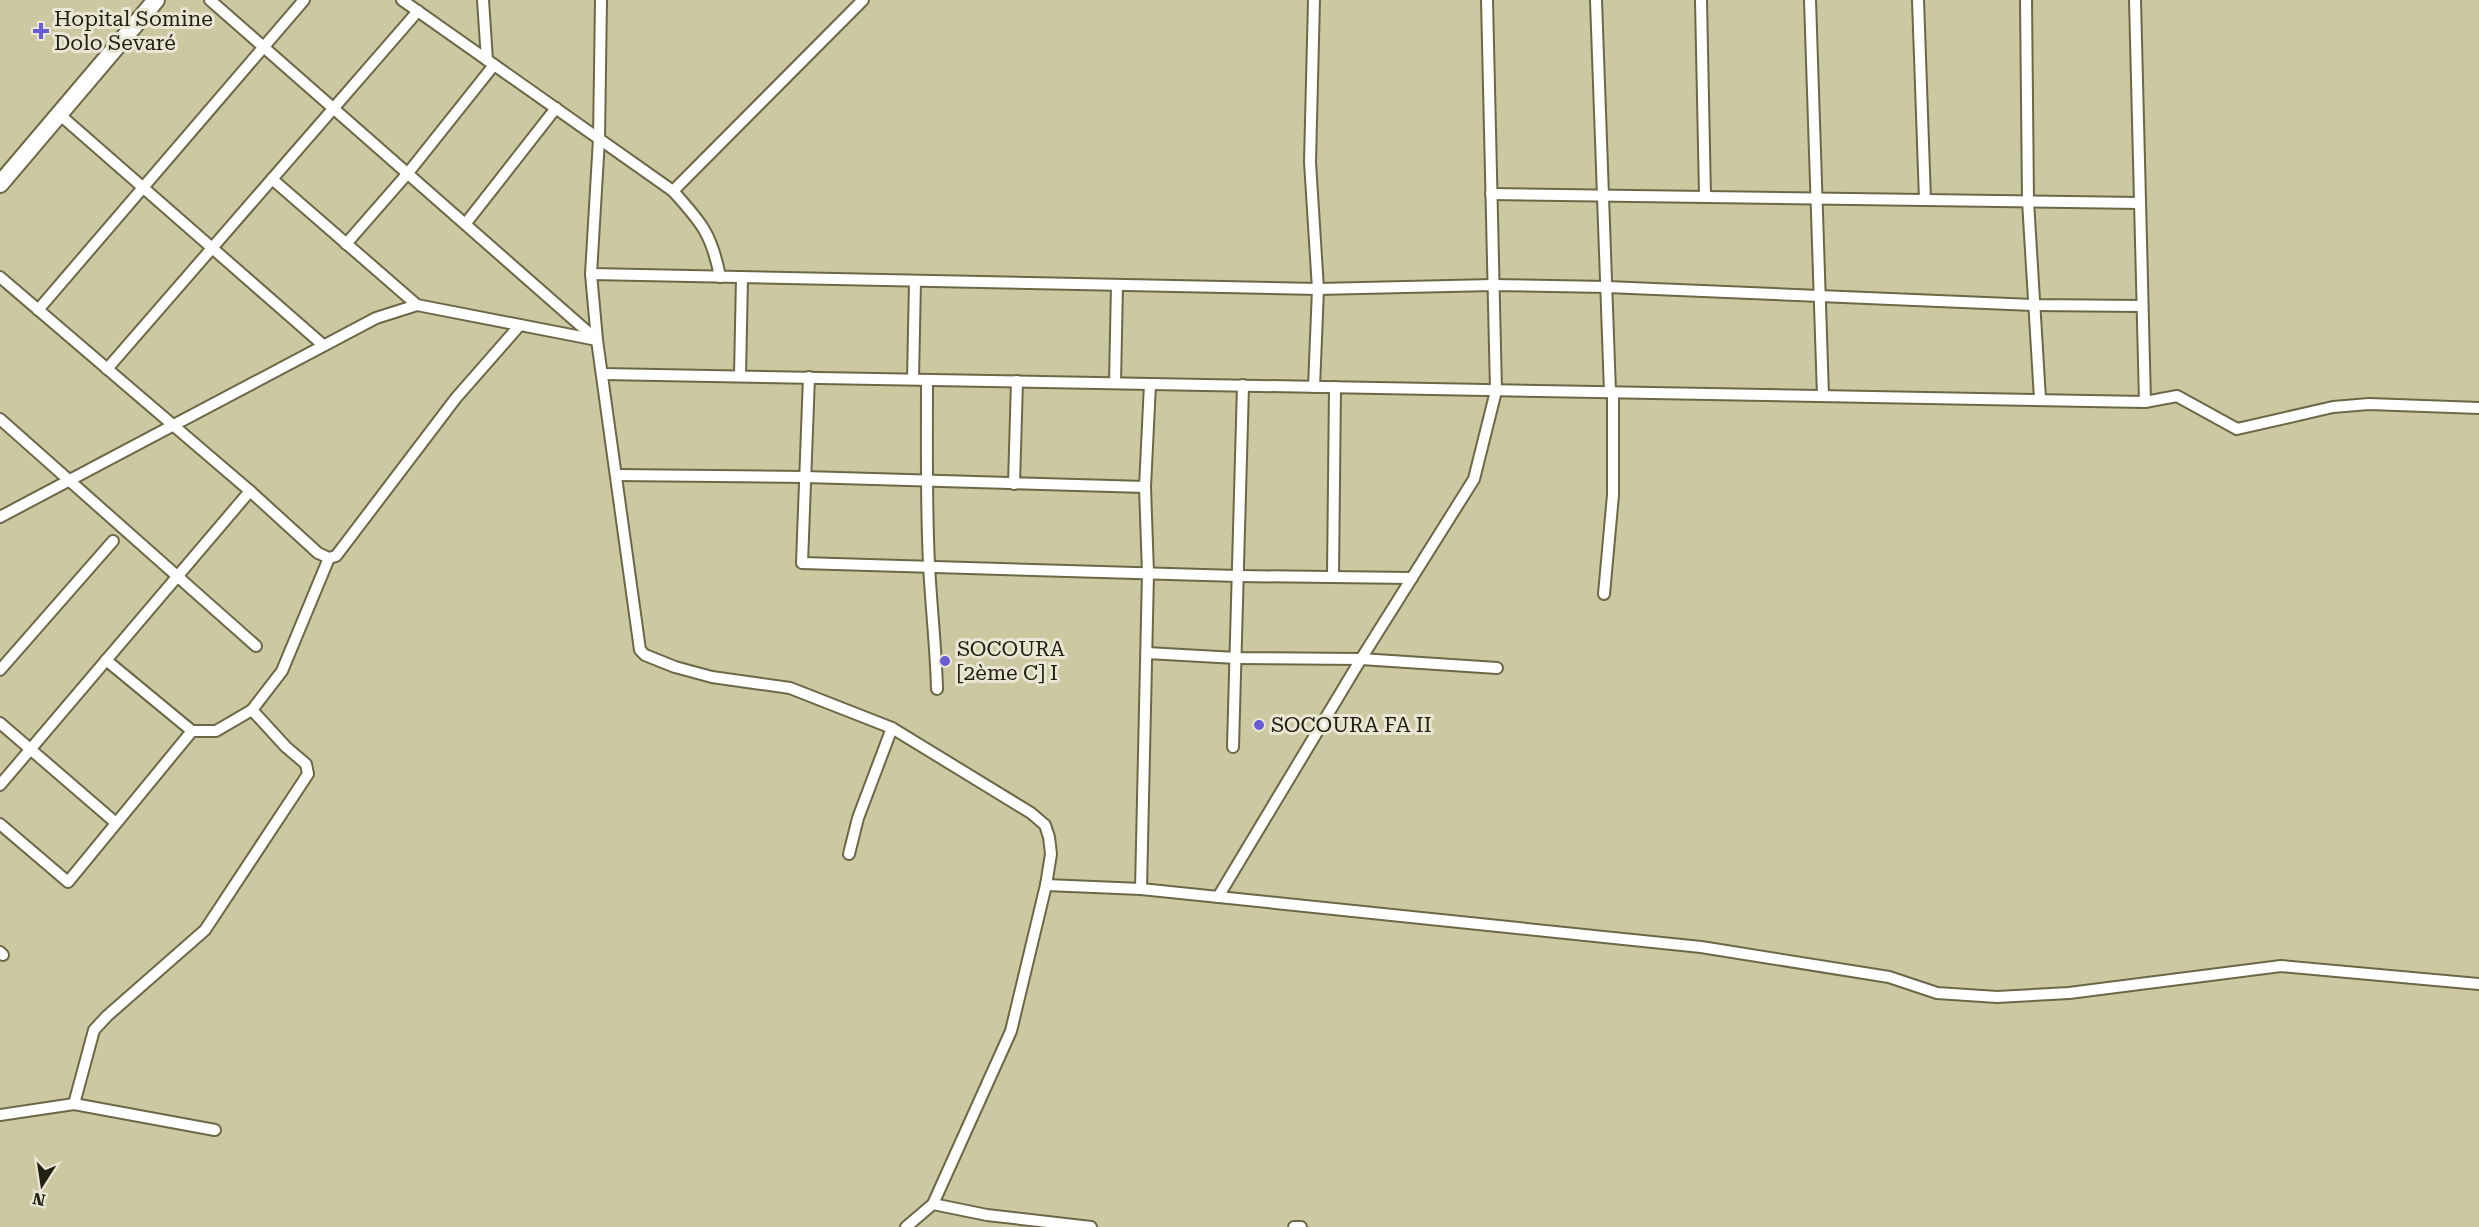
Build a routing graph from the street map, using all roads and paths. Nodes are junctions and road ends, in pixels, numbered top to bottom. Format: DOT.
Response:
graph roads {
  1 [pos="156,0"];
  2 [pos="210,0"];
  3 [pos="304,0"];
  4 [pos="402,0"];
  5 [pos="483,0"];
  6 [pos="601,0"];
  7 [pos="863,0"];
  8 [pos="1314,0"];
  9 [pos="1487,0"];
  10 [pos="1596,0"];
  11 [pos="1701,0"];
  12 [pos="1810,0"];
  13 [pos="1918,0"];
  14 [pos="2026,0"];
  15 [pos="2135,0"];
  16 [pos="418,11"];
  17 [pos="264,47"];
  18 [pos="491,62"];
  19 [pos="334,108"];
  20 [pos="556,108"];
  21 [pos="59,114"];
  22 [pos="599,139"];
  23 [pos="408,172"];
  24 [pos="272,179"];
  25 [pos="0,183"];
  26 [pos="142,187"];
  27 [pos="673,191"];
  28 [pos="1491,194"];
  29 [pos="1603,195"];
  30 [pos="1705,196"];
  31 [pos="1817,199"];
  32 [pos="1925,200"];
  33 [pos="2028,201"];
  34 [pos="2140,203"];
  35 [pos="466,224"];
  36 [pos="346,244"];
  37 [pos="212,248"];
  38 [pos="591,274"];
  39 [pos="0,277"];
  40 [pos="720,277"];
  41 [pos="742,277"];
  42 [pos="915,281"];
  43 [pos="1117,285"];
  44 [pos="1493,285"];
  45 [pos="1607,287"];
  46 [pos="1318,289"];
  47 [pos="1820,296"];
  48 [pos="417,305"];
  49 [pos="2033,305"];
  50 [pos="2142,306"];
  51 [pos="38,310"];
  52 [pos="520,325"];
  53 [pos="597,340"];
  54 [pos="323,345"];
  55 [pos="107,369"];
  56 [pos="603,374"];
  57 [pos="740,376"];
  58 [pos="809,377"];
  59 [pos="914,379"];
  60 [pos="927,380"];
  61 [pos="1017,381"];
  62 [pos="1115,383"];
  63 [pos="1150,384"];
  64 [pos="1243,386"];
  65 [pos="1314,387"];
  66 [pos="1335,387"];
  67 [pos="1496,391"];
  68 [pos="1612,392"];
  69 [pos="1823,396"];
  70 [pos="2040,399"];
  71 [pos="2145,402"];
  72 [pos="2479,408"];
  73 [pos="0,419"];
  74 [pos="174,426"];
  75 [pos="617,475"];
  76 [pos="805,477"];
  77 [pos="70,481"];
  78 [pos="926,482"];
  79 [pos="1014,484"];
  80 [pos="1145,487"];
  81 [pos="250,491"];
  82 [pos="0,517"];
  83 [pos="113,541"];
  84 [pos="329,558"];
  85 [pos="929,566"];
  86 [pos="1148,573"];
  87 [pos="1238,576"];
  88 [pos="177,577"];
  89 [pos="1333,577"];
  90 [pos="1412,578"];
  91 [pos="1604,594"];
  92 [pos="256,646"];
  93 [pos="1147,653"];
  94 [pos="1236,658"];
  95 [pos="1361,659"];
  96 [pos="106,660"];
  97 [pos="1497,668"];
  98 [pos="0,670"];
  99 [pos="937,689"];
  100 [pos="252,710"];
  101 [pos="0,723"];
  102 [pos="892,728"];
  103 [pos="192,731"];
  104 [pos="1233,747"];
  105 [pos="30,750"];
  106 [pos="0,785"];
  107 [pos="116,823"];
  108 [pos="0,824"];
  109 [pos="849,854"];
  110 [pos="1046,885"];
  111 [pos="1141,889"];
  112 [pos="1218,897"];
  113 [pos="2479,984"];
  114 [pos="74,1104"];
  115 [pos="0,1115"];
  116 [pos="215,1130"];
  117 [pos="933,1204"];
  118 [pos="906,1227"];
  119 [pos="1091,1227"];
  120 [pos="1294,1227"];
  121 [pos="1301,1227"];
  1 -- 21 [label="main road"];
  2 -- 17 [label="street"];
  3 -- 17 [label="street"];
  4 -- 16 [label="street"];
  5 -- 18 [label="street"];
  6 -- 22 [label="street"];
  7 -- 27 [label="street"];
  8 -- 46 [label="street"];
  9 -- 28 [label="street"];
  10 -- 29 [label="street"];
  11 -- 30 [label="street"];
  12 -- 31 [label="street"];
  13 -- 32 [label="street"];
  14 -- 33 [label="street"];
  15 -- 34 [label="street"];
  16 -- 18 [label="street"];
  16 -- 19 [label="street"];
  17 -- 19 [label="street"];
  17 -- 26 [label="street"];
  18 -- 20 [label="street"];
  18 -- 23 [label="street"];
  19 -- 23 [label="street"];
  19 -- 24 [label="street"];
  20 -- 22 [label="street"];
  20 -- 35 [label="street"];
  21 -- 25 [label="main road"];
  21 -- 26 [label="street"];
  22 -- 27 [label="street"];
  22 -- 38 [label="street"];
  23 -- 35 [label="street"];
  23 -- 36 [label="street"];
  24 -- 36 [label="street"];
  24 -- 37 [label="street"];
  26 -- 37 [label="street"];
  26 -- 51 [label="street"];
  27 -- 40 [label="street"];
  28 -- 29 [label="street"];
  28 -- 44 [label="street"];
  29 -- 30 [label="street"];
  29 -- 45 [label="street"];
  30 -- 31 [label="street"];
  31 -- 32 [label="street"];
  31 -- 47 [label="street"];
  32 -- 33 [label="street"];
  33 -- 34 [label="street"];
  33 -- 49 [label="street"];
  34 -- 50 [label="street"];
  35 -- 53 [label="street"];
  36 -- 48 [label="street"];
  37 -- 54 [label="street"];
  37 -- 55 [label="street"];
  38 -- 40 [label="street"];
  38 -- 53 [label="street"];
  39 -- 51 [label="street"];
  40 -- 41 [label="street"];
  41 -- 42 [label="street"];
  41 -- 57 [label="street"];
  42 -- 43 [label="street"];
  42 -- 59 [label="street"];
  43 -- 46 [label="street"];
  43 -- 62 [label="street"];
  44 -- 45 [label="street"];
  44 -- 46 [label="street"];
  44 -- 67 [label="street"];
  45 -- 47 [label="street"];
  45 -- 68 [label="street"];
  46 -- 65 [label="street"];
  47 -- 49 [label="street"];
  47 -- 69 [label="street"];
  48 -- 52 [label="street"];
  48 -- 54 [label="street"];
  49 -- 50 [label="street"];
  49 -- 70 [label="street"];
  50 -- 71 [label="street"];
  51 -- 55 [label="street"];
  52 -- 53 [label="street"];
  52 -- 84 [label="street"];
  53 -- 56 [label="street"];
  54 -- 74 [label="street"];
  55 -- 74 [label="street"];
  56 -- 57 [label="street"];
  56 -- 75 [label="street"];
  57 -- 58 [label="street"];
  58 -- 59 [label="street"];
  58 -- 76 [label="street"];
  59 -- 60 [label="street"];
  60 -- 61 [label="street"];
  60 -- 78 [label="street"];
  61 -- 62 [label="street"];
  61 -- 79 [label="street"];
  62 -- 63 [label="street"];
  63 -- 64 [label="street"];
  63 -- 80 [label="street"];
  64 -- 65 [label="street"];
  64 -- 87 [label="street"];
  65 -- 66 [label="street"];
  66 -- 67 [label="street"];
  66 -- 89 [label="street"];
  67 -- 68 [label="street"];
  67 -- 90 [label="street"];
  68 -- 69 [label="street"];
  68 -- 91 [label="street"];
  69 -- 70 [label="street"];
  70 -- 71 [label="street"];
  71 -- 72 [label="street"];
  73 -- 77 [label="street"];
  74 -- 77 [label="street"];
  74 -- 81 [label="street"];
  75 -- 76 [label="street"];
  75 -- 102 [label="street"];
  76 -- 78 [label="street"];
  76 -- 85 [label="street"];
  77 -- 82 [label="street"];
  77 -- 88 [label="street"];
  78 -- 79 [label="street"];
  78 -- 85 [label="street"];
  79 -- 80 [label="street"];
  80 -- 86 [label="street"];
  81 -- 84 [label="street"];
  81 -- 88 [label="street"];
  83 -- 98 [label="street"];
  84 -- 100 [label="street"];
  85 -- 86 [label="street"];
  85 -- 99 [label="street"];
  86 -- 87 [label="street"];
  86 -- 93 [label="street"];
  87 -- 89 [label="street"];
  87 -- 94 [label="street"];
  88 -- 92 [label="street"];
  88 -- 96 [label="street"];
  89 -- 90 [label="street"];
  90 -- 95 [label="street"];
  93 -- 94 [label="street"];
  93 -- 111 [label="street"];
  94 -- 95 [label="street"];
  94 -- 104 [label="street"];
  95 -- 97 [label="street"];
  95 -- 112 [label="street"];
  96 -- 103 [label="street"];
  96 -- 105 [label="street"];
  100 -- 103 [label="street"];
  100 -- 114 [label="street"];
  101 -- 105 [label="street"];
  102 -- 109 [label="street"];
  102 -- 110 [label="street"];
  103 -- 107 [label="street"];
  105 -- 106 [label="street"];
  105 -- 107 [label="street"];
  107 -- 108 [label="street"];
  110 -- 111 [label="street"];
  110 -- 117 [label="street"];
  111 -- 112 [label="street"];
  112 -- 113 [label="street"];
  114 -- 115 [label="street"];
  114 -- 116 [label="street"];
  117 -- 118 [label="street"];
  117 -- 119 [label="street"];
  120 -- 121 [label="street"];
}
